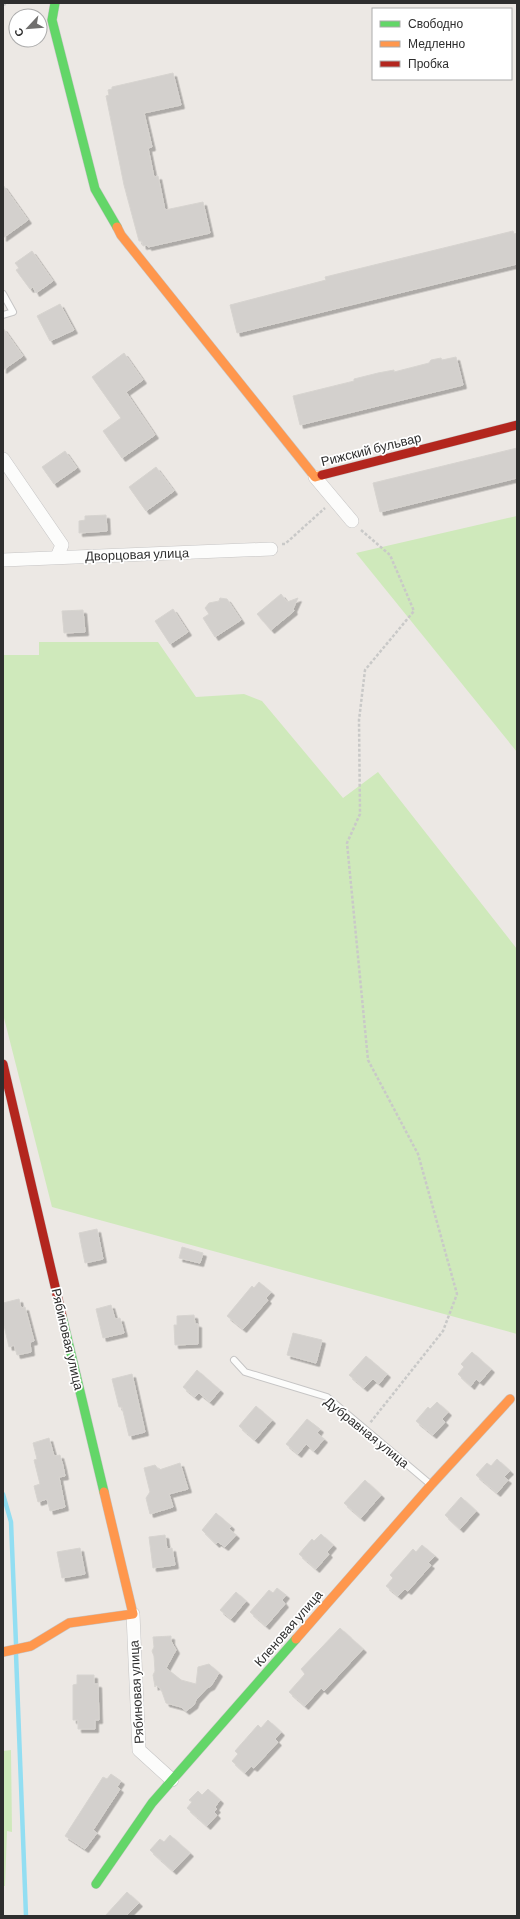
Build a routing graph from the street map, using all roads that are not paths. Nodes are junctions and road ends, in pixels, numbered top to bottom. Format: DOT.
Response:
graph roads {
  1 [pos="55,3"];
  2 [pos="3,294"];
  3 [pos="3,315"];
  4 [pos="517,425"];
  5 [pos="3,459"];
  6 [pos="315,477"];
  7 [pos="352,522"];
  8 [pos="271,549"];
  9 [pos="57,557"];
  10 [pos="3,560"];
  11 [pos="3,1064"];
  12 [pos="234,1360"];
  13 [pos="510,1399"];
  14 [pos="431,1485"];
  15 [pos="133,1614"];
  16 [pos="3,1652"];
  17 [pos="172,1780"];
  18 [pos="96,1884"];
  1 -- 6 [label="street, Рижский бульвар"];
  2 -- 3 [label="lane"];
  4 -- 6 [label="street, Рижский бульвар"];
  5 -- 9 [label="street"];
  6 -- 7 [label="street"];
  8 -- 9 [label="street, Дворцовая улица"];
  9 -- 10 [label="street, Дворцовая улица"];
  11 -- 15 [label="street, Рябиновая улица"];
  12 -- 14 [label="lane, Дубравная улица"];
  13 -- 14 [label="street, Кленовая улица"];
  14 -- 17 [label="street, Кленовая улица"];
  15 -- 16 [label="street"];
  15 -- 17 [label="street, Рябиновая улица"];
  17 -- 18 [label="street, Кленовая улица"];
}
